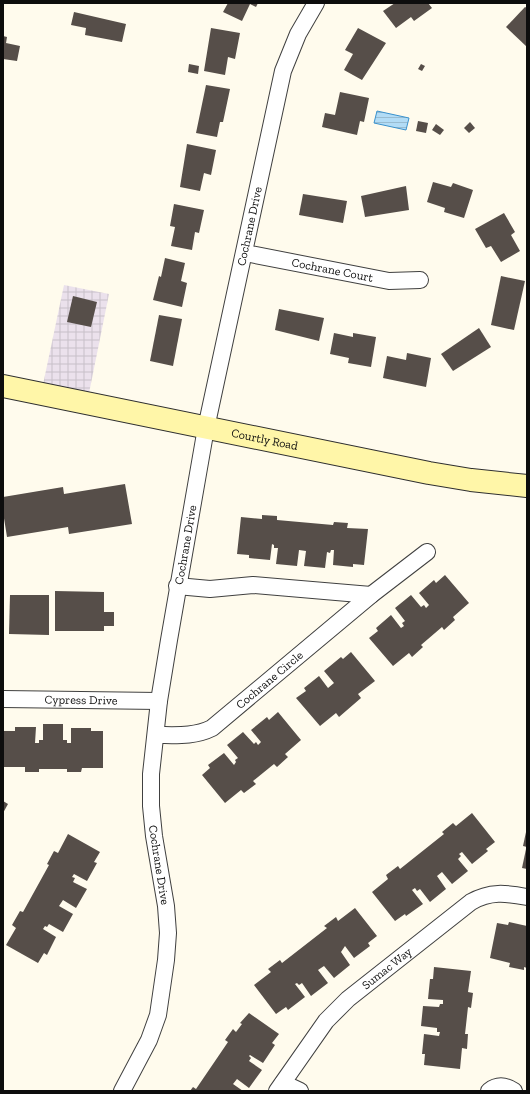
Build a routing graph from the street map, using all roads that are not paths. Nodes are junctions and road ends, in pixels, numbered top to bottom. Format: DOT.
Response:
graph roads {
  1 [pos="316,3"];
  2 [pos="245,253"];
  3 [pos="420,280"];
  4 [pos="3,386"];
  5 [pos="206,428"];
  6 [pos="527,486"];
  7 [pos="427,552"];
  8 [pos="177,586"];
  9 [pos="371,595"];
  10 [pos="3,699"];
  11 [pos="159,701"];
  12 [pos="156,735"];
  13 [pos="527,897"];
  14 [pos="280,1087"];
  15 [pos="122,1091"];
  16 [pos="300,1091"];
  17 [pos="489,1091"];
  18 [pos="514,1091"];
  1 -- 2 [label="street, Cochrane Drive"];
  2 -- 3 [label="street, Cochrane Court"];
  2 -- 5 [label="street, Cochrane Drive"];
  4 -- 5 [label="street, Courtly Road"];
  5 -- 6 [label="street, Courtly Road"];
  5 -- 8 [label="street, Cochrane Drive"];
  7 -- 9 [label="street, Cochrane Circle"];
  8 -- 9 [label="street"];
  8 -- 11 [label="street, Cochrane Drive"];
  9 -- 12 [label="street, Cochrane Circle"];
  10 -- 11 [label="street, Cypress Drive"];
  11 -- 12 [label="street, Cochrane Drive"];
  12 -- 15 [label="street, Cochrane Drive"];
  13 -- 14 [label="street, Sumac Way"];
  14 -- 16 [label="street"];
  17 -- 18 [label="street"];
}
